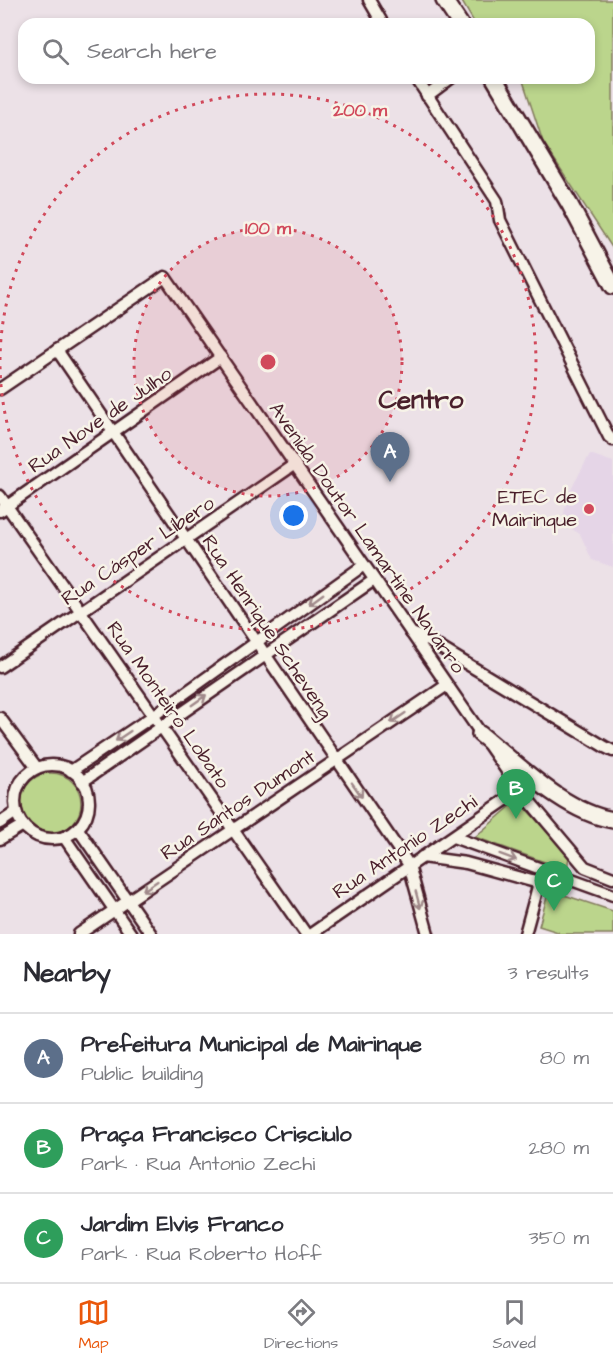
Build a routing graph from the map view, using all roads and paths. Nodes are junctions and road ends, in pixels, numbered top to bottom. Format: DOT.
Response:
graph roads {
  1 [pos="369,0"];
  2 [pos="444,0"];
  3 [pos="380,18"];
  4 [pos="456,18"];
  5 [pos="420,84"];
  6 [pos="443,84"];
  7 [pos="498,84"];
  8 [pos="427,96"];
  9 [pos="613,286"];
  10 [pos="57,350"];
  11 [pos="221,357"];
  12 [pos="0,389"];
  13 [pos="113,433"];
  14 [pos="613,440"];
  15 [pos="295,464"];
  16 [pos="0,496"];
  17 [pos="4,509"];
  18 [pos="186,540"];
  19 [pos="364,565"];
  20 [pos="375,580"];
  21 [pos="81,612"];
  22 [pos="411,633"];
  23 [pos="255,643"];
  24 [pos="264,656"];
  25 [pos="0,667"];
  26 [pos="447,685"];
  27 [pos="153,716"];
  28 [pos="0,718"];
  29 [pos="161,727"];
  30 [pos="480,734"];
  31 [pos="613,750"];
  32 [pos="336,760"];
  33 [pos="37,768"];
  34 [pos="71,771"];
  35 [pos="82,782"];
  36 [pos="520,790"];
  37 [pos="16,812"];
  38 [pos="613,820"];
  39 [pos="0,823"];
  40 [pos="23,825"];
  41 [pos="78,829"];
  42 [pos="233,830"];
  43 [pos="64,837"];
  44 [pos="453,837"];
  45 [pos="0,839"];
  46 [pos="422,856"];
  47 [pos="409,865"];
  48 [pos="613,878"];
  49 [pos="613,895"];
  50 [pos="128,901"];
  51 [pos="115,910"];
  52 [pos="79,934"];
  53 [pos="131,934"];
  54 [pos="152,934"];
  55 [pos="308,934"];
  56 [pos="428,934"];
  57 [pos="525,934"];
  1 -- 3 [label="street"];
  2 -- 4 [label="street"];
  5 -- 8 [label="street"];
  6 -- 8 [label="street"];
  7 -- 9 [label="street"];
  8 -- 14 [label="street"];
  10 -- 11 [label="street, Avenida Doutor Lamartine Navarro"];
  10 -- 12 [label="street"];
  10 -- 13 [label="street, Rua Henrique Scheveng"];
  11 -- 13 [label="street, Rua Nove de Julho"];
  11 -- 15 [label="street, Avenida Doutor Lamartine Navarro"];
  13 -- 17 [label="street, Rua Nove de Julho"];
  13 -- 18 [label="street, Rua Henrique Scheveng"];
  15 -- 18 [label="street, Rua Cásper Líbero"];
  15 -- 19 [label="street, Avenida Doutor Lamartine Navarro"];
  16 -- 17 [label="street, Rua Monteiro Lobato"];
  17 -- 21 [label="street, Rua Monteiro Lobato"];
  18 -- 21 [label="street, Rua Cásper Líbero"];
  18 -- 23 [label="street, Rua Henrique Scheveng"];
  19 -- 20 [label="street, Avenida Doutor Lamartine Navarro"];
  19 -- 23 [label="street, one-way"];
  20 -- 22 [label="street, Avenida Doutor Lamartine Navarro"];
  20 -- 24 [label="street"];
  21 -- 25 [label="street, Rua Cásper Líbero"];
  21 -- 27 [label="street, Rua Monteiro Lobato"];
  22 -- 26 [label="street, Avenida Doutor Lamartine Navarro"];
  22 -- 31 [label="street"];
  23 -- 24 [label="street, Rua Henrique Scheveng"];
  23 -- 27 [label="street"];
  29 -- 24 [label="street, one-way"];
  24 -- 32 [label="street, Rua Henrique Scheveng"];
  26 -- 30 [label="street, Avenida Doutor Lamartine Navarro"];
  26 -- 32 [label="street, Rua Santos Dumont, one-way"];
  27 -- 29 [label="street, Rua Monteiro Lobato"];
  27 -- 34 [label="street, one-way"];
  28 -- 33 [label="street"];
  29 -- 35 [label="street"];
  29 -- 42 [label="street, Rua Monteiro Lobato"];
  30 -- 36 [label="street, Avenida Doutor Lamartine Navarro"];
  30 -- 38 [label="street"];
  32 -- 42 [label="street, Rua Santos Dumont"];
  32 -- 47 [label="street, Rua Henrique Scheveng, one-way"];
  33 -- 34 [label="street"];
  33 -- 37 [label="street"];
  34 -- 35 [label="street"];
  35 -- 41 [label="street"];
  36 -- 44 [label="street, Rua Antonio Zechi"];
  36 -- 48 [label="street, Avenida Doutor Lamartine Navarro"];
  37 -- 39 [label="street"];
  37 -- 40 [label="street"];
  40 -- 43 [label="street"];
  40 -- 45 [label="street"];
  41 -- 43 [label="street"];
  41 -- 50 [label="street"];
  42 -- 50 [label="street, Rua Santos Dumont, one-way"];
  42 -- 55 [label="street, Rua Monteiro Lobato"];
  43 -- 51 [label="street"];
  44 -- 46 [label="street, Rua Antonio Zechi"];
  44 -- 49 [label="street, one-way"];
  46 -- 47 [label="street, Rua Antonio Zechi"];
  46 -- 57 [label="street"];
  47 -- 55 [label="street, Rua Antonio Zechi"];
  47 -- 56 [label="street, Rua Henrique Scheveng, one-way"];
  50 -- 51 [label="street, Rua Santos Dumont"];
  50 -- 54 [label="street"];
  51 -- 52 [label="street, Rua Santos Dumont"];
  51 -- 53 [label="street"];
}
